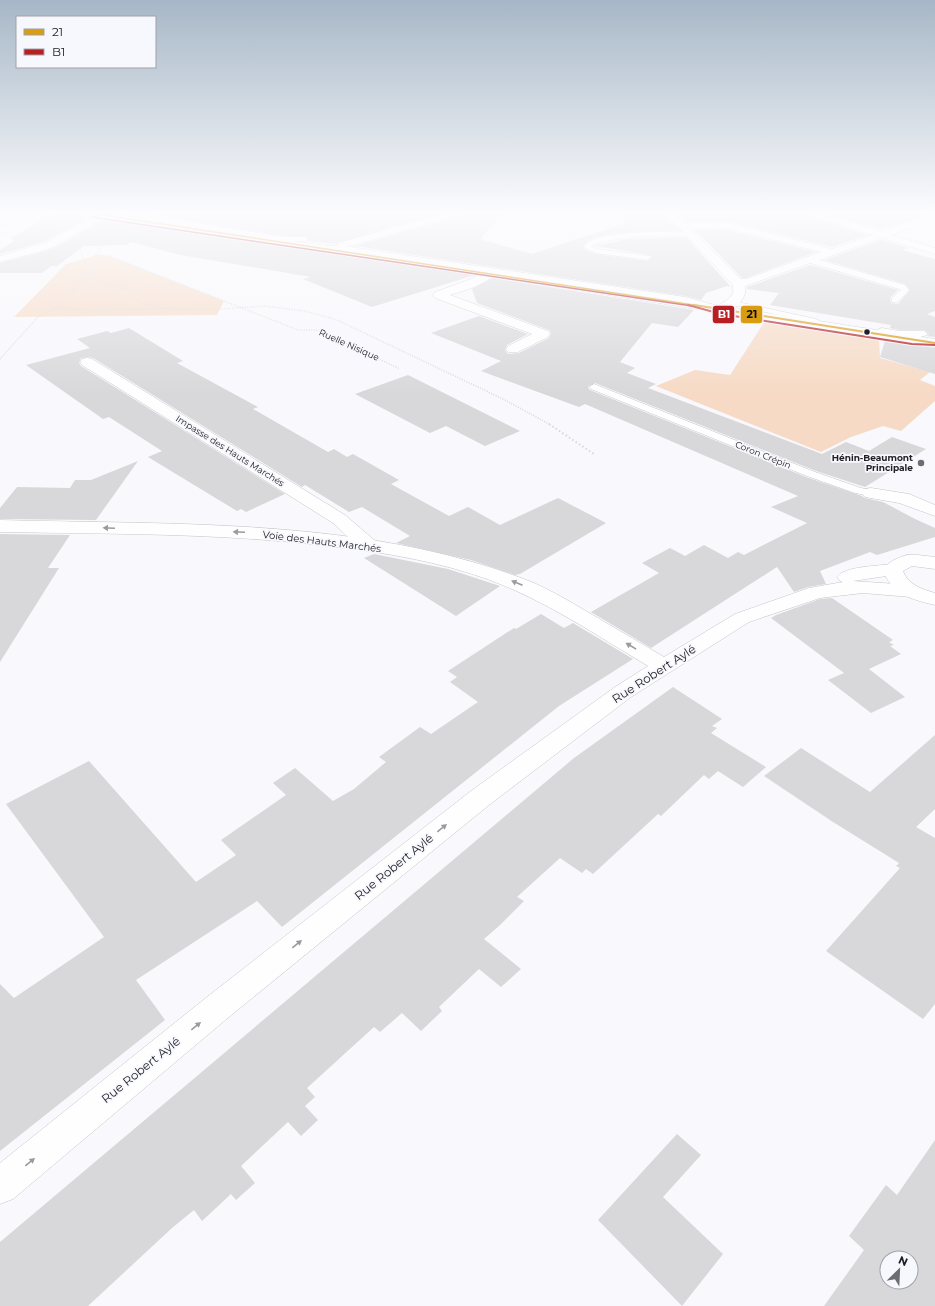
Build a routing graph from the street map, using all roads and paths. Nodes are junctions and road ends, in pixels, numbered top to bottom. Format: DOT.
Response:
graph roads {
  1 [pos="92,273"];
  2 [pos="152,273"];
  3 [pos="490,273"];
  4 [pos="510,273"];
  5 [pos="518,273"];
  6 [pos="728,273"];
  7 [pos="774,273"];
  8 [pos="854,273"];
  9 [pos="88,278"];
  10 [pos="738,283"];
  11 [pos="895,300"];
  12 [pos="727,306"];
  13 [pos="56,307"];
  14 [pos="240,307"];
  15 [pos="162,308"];
  16 [pos="928,338"];
  17 [pos="513,349"];
  18 [pos="0,359"];
  19 [pos="87,362"];
  20 [pos="400,369"];
  21 [pos="594,387"];
  22 [pos="594,454"];
  23 [pos="871,493"];
  24 [pos="935,510"];
  25 [pos="0,526"];
  26 [pos="370,545"];
  27 [pos="933,561"];
  28 [pos="893,570"];
  29 [pos="911,591"];
  30 [pos="816,592"];
  31 [pos="935,598"];
  32 [pos="664,666"];
  33 [pos="0,1186"];
  1 -- 9 [label="path"];
  2 -- 14 [label="path, Ruelle Nisique"];
  3 -- 12 [label="street"];
  3 -- 17 [label="street"];
  4 -- 12 [label="lane"];
  5 -- 12 [label="street"];
  6 -- 10 [label="street"];
  7 -- 10 [label="street"];
  8 -- 11 [label="lane"];
  9 -- 13 [label="path"];
  9 -- 15 [label="path"];
  10 -- 12 [label="street"];
  12 -- 16 [label="street"];
  13 -- 15 [label="path"];
  13 -- 18 [label="path"];
  14 -- 15 [label="path"];
  14 -- 20 [label="path, Ruelle Nisique"];
  14 -- 22 [label="path"];
  19 -- 26 [label="street, Impasse des Hauts Marchés"];
  21 -- 23 [label="lane, Coron Crépin"];
  23 -- 24 [label="street, Coron Crépin"];
  26 -- 25 [label="street, Voie des Hauts Marchés, one-way"];
  32 -- 26 [label="street, Voie des Hauts Marchés, one-way"];
  27 -- 28 [label="street"];
  28 -- 29 [label="street"];
  28 -- 30 [label="street, Rue Robert Aylé"];
  29 -- 30 [label="street, Rue Robert Aylé"];
  29 -- 31 [label="street"];
  30 -- 32 [label="street, Rue Robert Aylé"];
  33 -- 32 [label="street, Rue Robert Aylé, one-way"];
}
